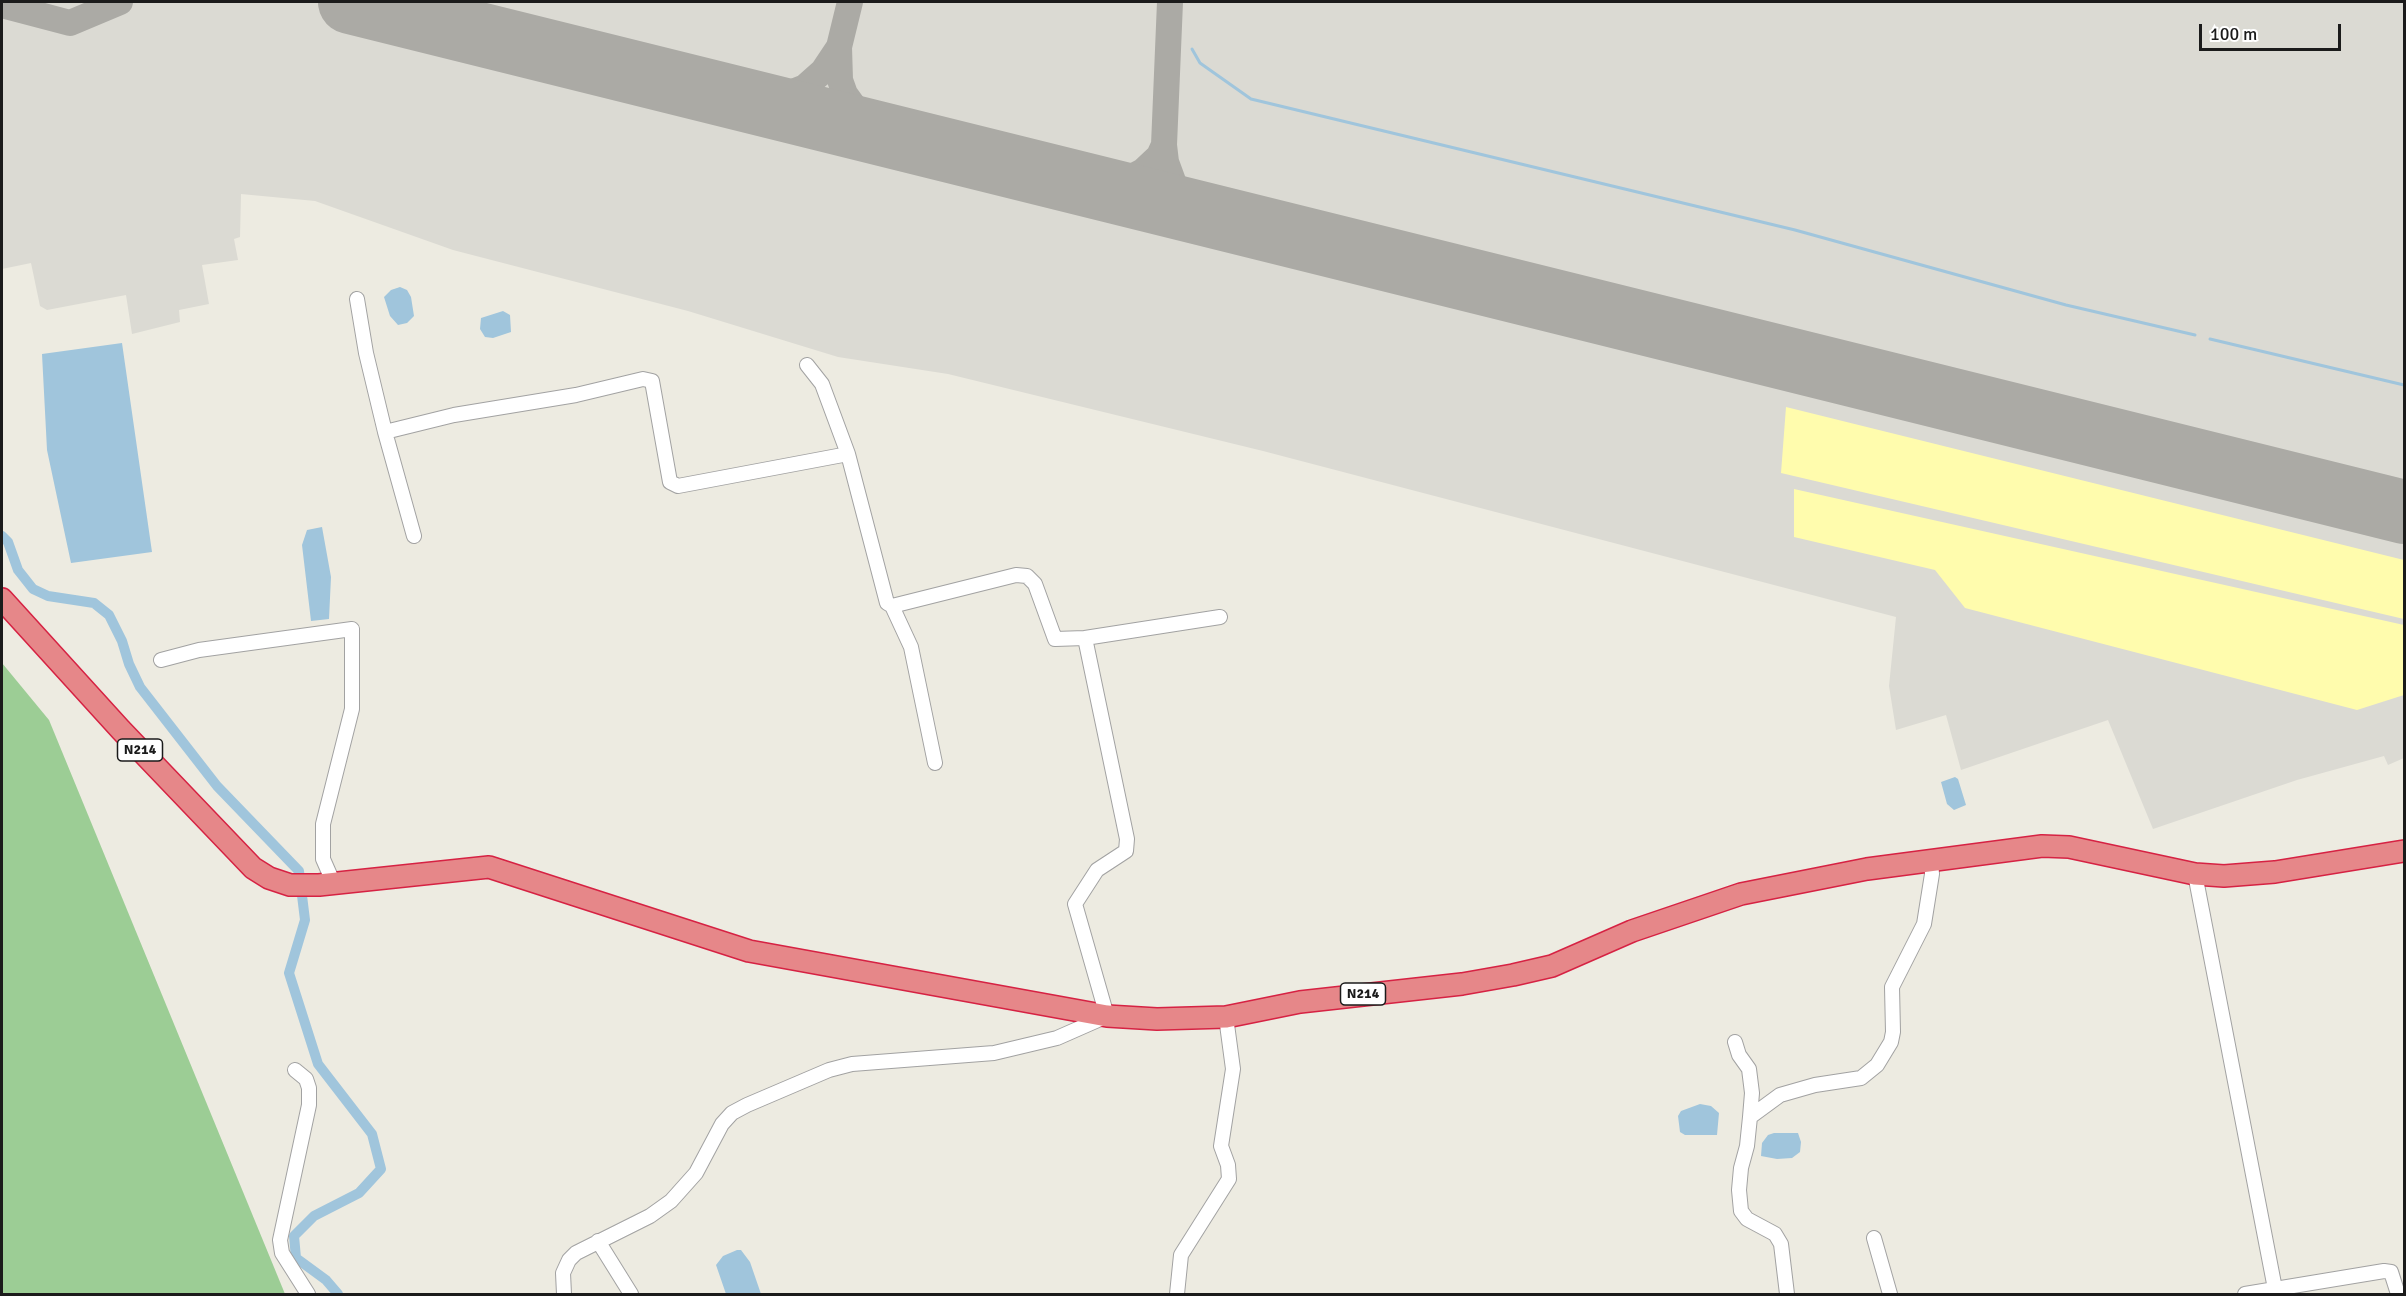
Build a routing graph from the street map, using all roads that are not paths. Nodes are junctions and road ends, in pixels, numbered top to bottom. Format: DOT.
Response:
graph roads {
  1 [pos="357,299"];
  2 [pos="807,365"];
  3 [pos="385,432"];
  4 [pos="848,454"];
  5 [pos="414,536"];
  6 [pos="2,598"];
  7 [pos="892,606"];
  8 [pos="1220,617"];
  9 [pos="1085,638"];
  10 [pos="161,660"];
  11 [pos="935,764"];
  12 [pos="2404,851"];
  13 [pos="1931,860"];
  14 [pos="2195,874"];
  15 [pos="326,884"];
  16 [pos="1107,1016"];
  17 [pos="1226,1017"];
  18 [pos="1735,1042"];
  19 [pos="295,1070"];
  20 [pos="1750,1117"];
  21 [pos="1874,1238"];
  22 [pos="598,1241"];
  23 [pos="2275,1291"];
  24 [pos="308,1294"];
  25 [pos="564,1294"];
  26 [pos="631,1294"];
  27 [pos="1177,1294"];
  28 [pos="1787,1294"];
  29 [pos="1890,1294"];
  30 [pos="2245,1294"];
  31 [pos="2398,1294"];
  1 -- 3 [label="street"];
  2 -- 4 [label="street"];
  3 -- 4 [label="street"];
  3 -- 5 [label="street"];
  4 -- 7 [label="street"];
  6 -- 15 [label="highway, N214"];
  7 -- 9 [label="street"];
  7 -- 11 [label="street"];
  8 -- 9 [label="street"];
  9 -- 16 [label="street"];
  10 -- 15 [label="street"];
  12 -- 14 [label="highway, N214"];
  13 -- 14 [label="highway, N214"];
  13 -- 17 [label="highway, N214"];
  13 -- 20 [label="street"];
  14 -- 23 [label="street"];
  15 -- 16 [label="highway, N214"];
  16 -- 17 [label="highway, N214"];
  16 -- 22 [label="street"];
  17 -- 27 [label="street"];
  18 -- 20 [label="street"];
  19 -- 24 [label="street"];
  20 -- 28 [label="street"];
  21 -- 29 [label="street"];
  22 -- 25 [label="street"];
  22 -- 26 [label="street"];
  23 -- 30 [label="street"];
  23 -- 31 [label="street"];
}
